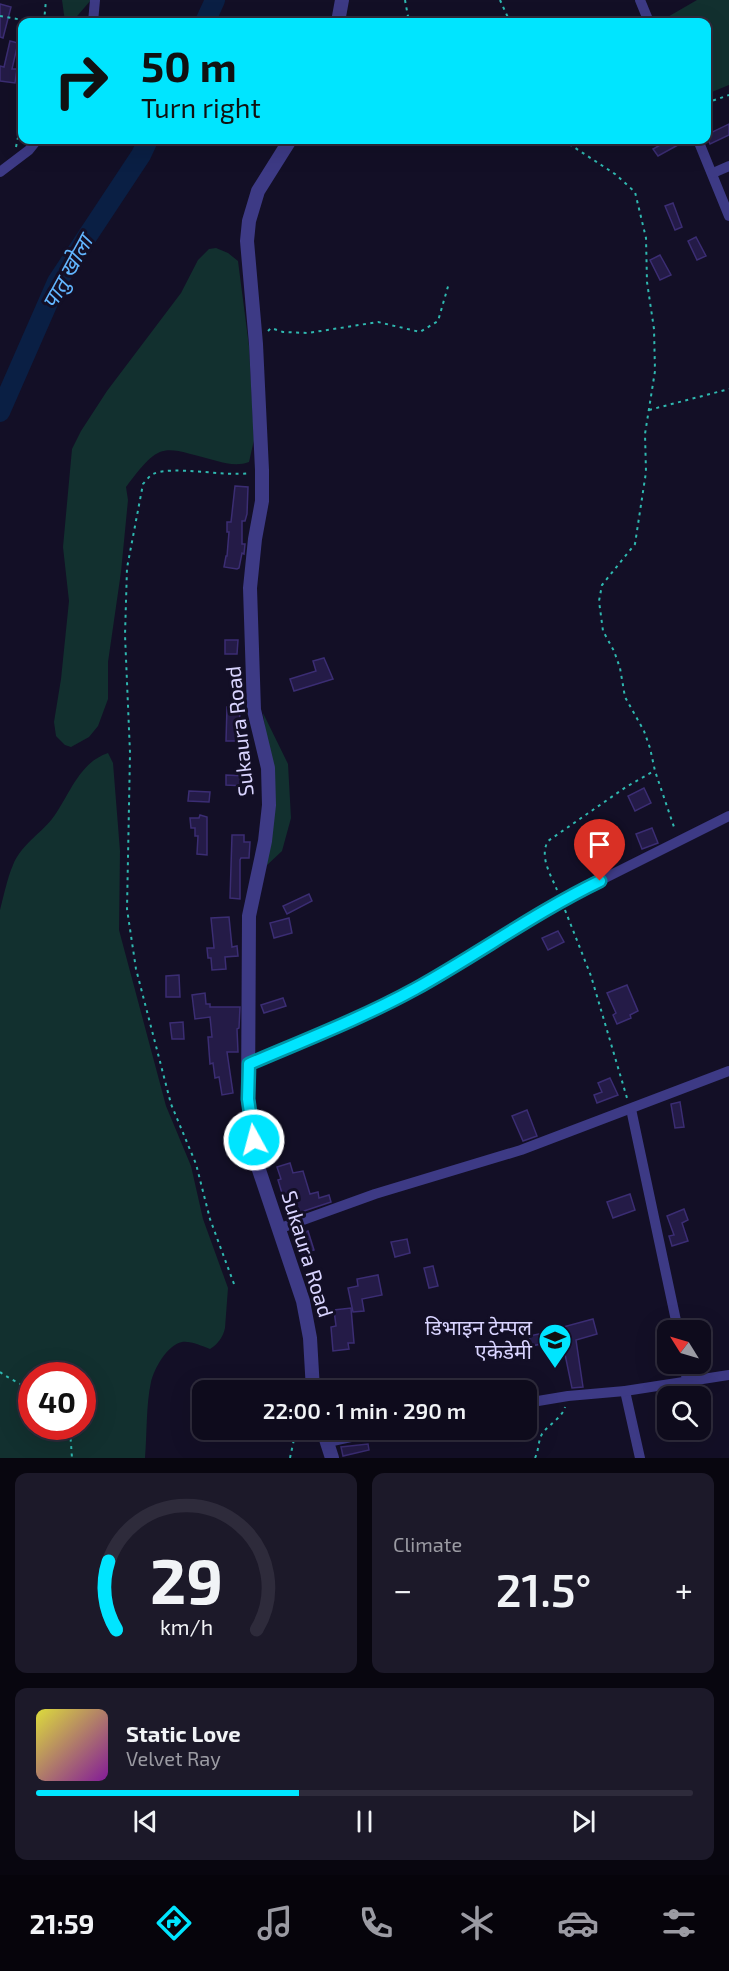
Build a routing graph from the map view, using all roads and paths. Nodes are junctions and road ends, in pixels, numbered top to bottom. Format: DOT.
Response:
graph roads {
  1 [pos="46,0"];
  2 [pos="95,0"];
  3 [pos="342,0"];
  4 [pos="405,0"];
  5 [pos="500,0"];
  6 [pos="640,0"];
  7 [pos="0,16"];
  8 [pos="44,18"];
  9 [pos="93,18"];
  10 [pos="339,18"];
  11 [pos="408,18"];
  12 [pos="508,18"];
  13 [pos="647,18"];
  14 [pos="18,19"];
  15 [pos="729,95"];
  16 [pos="711,101"];
  17 [pos="18,136"];
  18 [pos="34,144"];
  19 [pos="287,144"];
  20 [pos="569,144"];
  21 [pos="700,144"];
  22 [pos="12,163"];
  23 [pos="729,166"];
  24 [pos="0,172"];
  25 [pos="713,173"];
  26 [pos="729,216"];
  27 [pos="449,283"];
  28 [pos="256,344"];
  29 [pos="729,389"];
  30 [pos="649,410"];
  31 [pos="262,470"];
  32 [pos="655,771"];
  33 [pos="729,816"];
  34 [pos="679,842"];
  35 [pos="561,900"];
  36 [pos="249,1064"];
  37 [pos="729,1071"];
  38 [pos="631,1109"];
  39 [pos="278,1229"];
  40 [pos="234,1284"];
  41 [pos="676,1320"];
  42 [pos="0,1372"];
  43 [pos="686,1374"];
  44 [pos="729,1375"];
  45 [pos="312,1380"];
  46 [pos="687,1380"];
  47 [pos="18,1384"];
  48 [pos="625,1391"];
  49 [pos="568,1396"];
  50 [pos="537,1401"];
  51 [pos="71,1440"];
  52 [pos="294,1440"];
  53 [pos="327,1440"];
  54 [pos="72,1458"];
  55 [pos="290,1458"];
  56 [pos="332,1458"];
  57 [pos="535,1458"];
  58 [pos="640,1458"];
  1 -- 8 [label="path"];
  2 -- 9 [label="street"];
  3 -- 10 [label="street"];
  4 -- 11 [label="path"];
  5 -- 12 [label="path"];
  6 -- 13 [label="street"];
  7 -- 14 [label="path"];
  15 -- 16 [label="path"];
  17 -- 22 [label="path"];
  18 -- 22 [label="street"];
  19 -- 28 [label="street, Sukaura Road"];
  20 -- 30 [label="path"];
  21 -- 25 [label="street"];
  22 -- 24 [label="street"];
  23 -- 25 [label="street"];
  25 -- 26 [label="street"];
  27 -- 28 [label="path"];
  28 -- 31 [label="street, Sukaura Road"];
  29 -- 30 [label="path"];
  30 -- 32 [label="path"];
  31 -- 36 [label="street, Sukaura Road"];
  31 -- 40 [label="path"];
  32 -- 34 [label="path"];
  32 -- 35 [label="path"];
  33 -- 34 [label="street"];
  34 -- 35 [label="street"];
  35 -- 36 [label="street"];
  35 -- 38 [label="path"];
  36 -- 39 [label="street, Sukaura Road"];
  37 -- 38 [label="street"];
  38 -- 39 [label="street"];
  38 -- 41 [label="street"];
  39 -- 45 [label="street, Sukaura Road"];
  42 -- 47 [label="path"];
  43 -- 46 [label="street"];
  44 -- 46 [label="street"];
  46 -- 48 [label="street"];
  48 -- 49 [label="street"];
  48 -- 58 [label="street"];
  49 -- 50 [label="street"];
  49 -- 57 [label="path"];
  51 -- 54 [label="path"];
  52 -- 55 [label="path"];
  53 -- 56 [label="street"];
}
